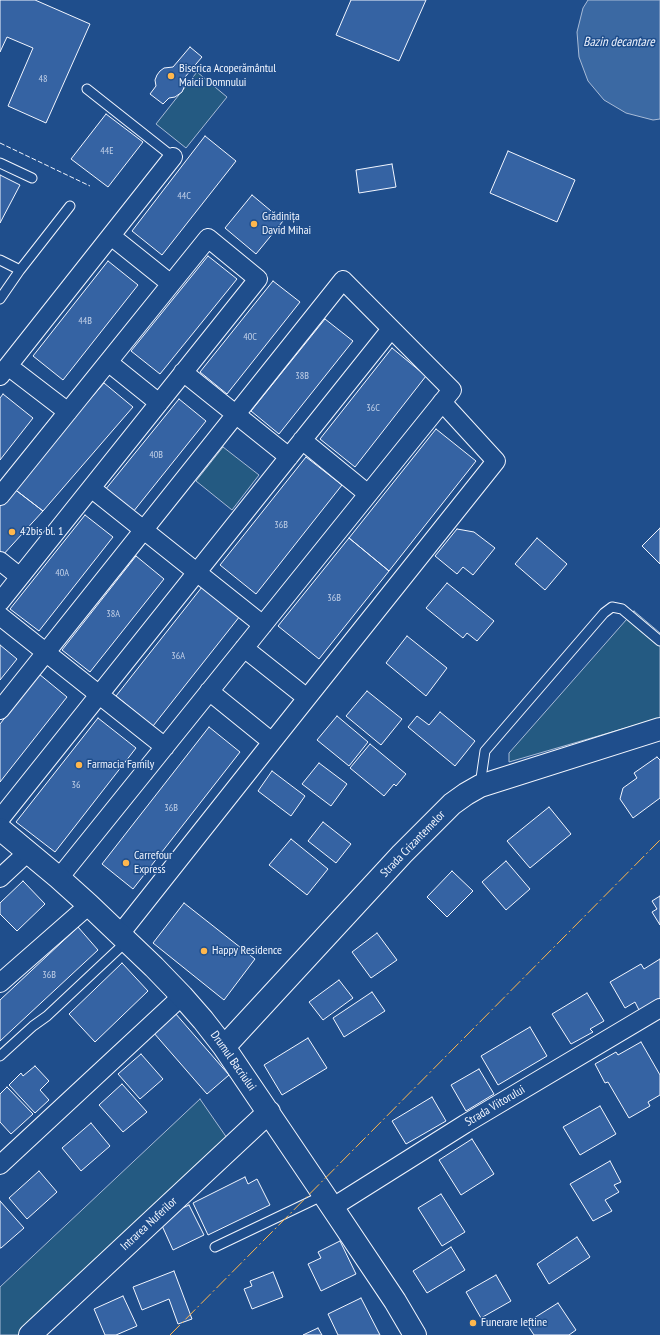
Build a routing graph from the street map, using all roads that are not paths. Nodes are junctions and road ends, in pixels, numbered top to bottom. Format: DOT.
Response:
graph roads {
  1 [pos="87,89"];
  2 [pos="173,157"];
  3 [pos="0,163"];
  4 [pos="32,178"];
  5 [pos="70,206"];
  6 [pos="111,236"];
  7 [pos="0,260"];
  8 [pos="20,270"];
  9 [pos="171,284"];
  10 [pos="0,299"];
  11 [pos="391,329"];
  12 [pos="108,362"];
  13 [pos="4,371"];
  14 [pos="183,372"];
  15 [pos="442,402"];
  16 [pos="159,403"];
  17 [pos="68,412"];
  18 [pos="236,414"];
  19 [pos="302,440"];
  20 [pos="289,457"];
  21 [pos="91,488"];
  22 [pos="368,494"];
  23 [pos="0,496"];
  24 [pos="143,530"];
  25 [pos="0,561"];
  26 [pos="197,572"];
  27 [pos="20,577"];
  28 [pos="0,602"];
  29 [pos="0,616"];
  30 [pos="263,625"];
  31 [pos="660,641"];
  32 [pos="244,648"];
  33 [pos="46,652"];
  34 [pos="209,691"];
  35 [pos="99,694"];
  36 [pos="307,698"];
  37 [pos="0,710"];
  38 [pos="660,730"];
  39 [pos="272,742"];
  40 [pos="165,747"];
  41 [pos="480,786"];
  42 [pos="0,819"];
  43 [pos="0,829"];
  44 [pos="28,852"];
  45 [pos="0,878"];
  46 [pos="59,878"];
  47 [pos="89,905"];
  48 [pos="124,938"];
  49 [pos="0,983"];
  50 [pos="182,996"];
  51 [pos="660,1008"];
  52 [pos="224,1047"];
  53 [pos="0,1056"];
  54 [pos="269,1112"];
  55 [pos="0,1166"];
  56 [pos="328,1201"];
  57 [pos="215,1247"];
  58 [pos="30,1335"];
  59 [pos="415,1335"];
  1 -- 2 [label="lane"];
  2 -- 6 [label="street"];
  3 -- 4 [label="lane"];
  5 -- 8 [label="lane"];
  6 -- 9 [label="street"];
  6 -- 13 [label="street"];
  7 -- 8 [label="lane"];
  8 -- 10 [label="lane"];
  9 -- 12 [label="street"];
  9 -- 14 [label="street"];
  11 -- 15 [label="street"];
  11 -- 18 [label="street"];
  11 -- 19 [label="street"];
  12 -- 16 [label="street"];
  12 -- 17 [label="street"];
  13 -- 17 [label="street"];
  14 -- 16 [label="street"];
  14 -- 18 [label="street"];
  15 -- 22 [label="street"];
  15 -- 36 [label="street"];
  16 -- 21 [label="street"];
  17 -- 23 [label="street"];
  18 -- 20 [label="street"];
  18 -- 24 [label="street"];
  19 -- 20 [label="street"];
  19 -- 22 [label="street"];
  20 -- 26 [label="street"];
  21 -- 24 [label="street"];
  21 -- 27 [label="street"];
  22 -- 30 [label="street"];
  24 -- 26 [label="street"];
  24 -- 33 [label="street"];
  25 -- 27 [label="street"];
  26 -- 30 [label="street"];
  26 -- 35 [label="street"];
  27 -- 28 [label="street"];
  29 -- 33 [label="street"];
  30 -- 32 [label="street"];
  31 -- 41 [label="lane"];
  32 -- 34 [label="street"];
  32 -- 36 [label="street"];
  33 -- 35 [label="street"];
  33 -- 37 [label="street"];
  34 -- 39 [label="street"];
  34 -- 40 [label="street"];
  35 -- 40 [label="street"];
  35 -- 42 [label="street"];
  36 -- 39 [label="street"];
  38 -- 41 [label="street, Strada Crizantemelor"];
  39 -- 48 [label="street"];
  40 -- 46 [label="street"];
  41 -- 52 [label="street, Strada Crizantemelor"];
  43 -- 44 [label="street, Drumul Bacriului"];
  44 -- 45 [label="street"];
  44 -- 46 [label="street, Drumul Bacriului"];
  46 -- 47 [label="street, Drumul Bacriului"];
  47 -- 48 [label="street, Drumul Bacriului"];
  47 -- 49 [label="street"];
  48 -- 50 [label="street, Drumul Bacriului"];
  48 -- 53 [label="lane"];
  50 -- 52 [label="street, Drumul Bacriului"];
  50 -- 55 [label="street"];
  51 -- 56 [label="street, Strada Viitorului"];
  52 -- 54 [label="street, Drumul Bacriului"];
  54 -- 56 [label="street, Drumul Bacriului"];
  54 -- 58 [label="street, Intrarea Nuferilor"];
  56 -- 57 [label="lane"];
  56 -- 59 [label="street, Drumul Bacriului"];
}
